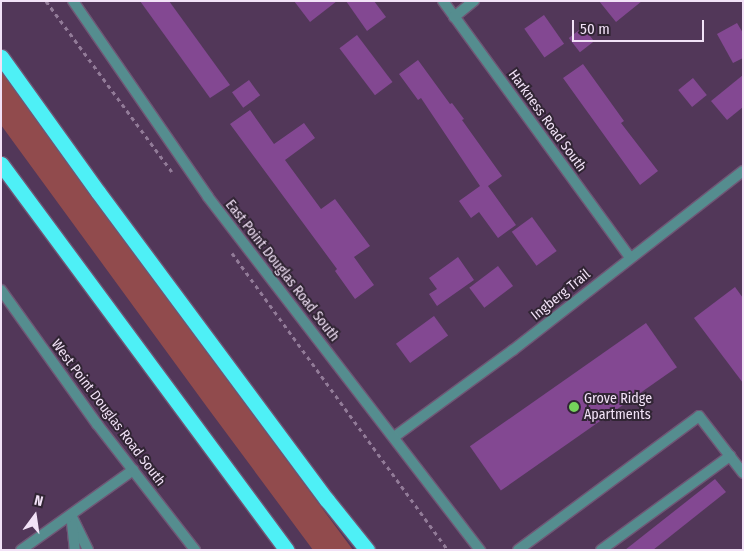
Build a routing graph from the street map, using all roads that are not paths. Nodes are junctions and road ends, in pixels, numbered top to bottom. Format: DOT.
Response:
graph roads {
  1 [pos="73,1"];
  2 [pos="443,1"];
  3 [pos="474,1"];
  4 [pos="454,17"];
  5 [pos="1,57"];
  6 [pos="1,164"];
  7 [pos="743,171"];
  8 [pos="630,257"];
  9 [pos="1,290"];
  10 [pos="394,437"];
  11 [pos="730,456"];
  12 [pos="133,470"];
  13 [pos="743,473"];
  14 [pos="71,514"];
  15 [pos="21,550"];
  16 [pos="75,550"];
  17 [pos="88,550"];
  18 [pos="195,550"];
  19 [pos="287,550"];
  20 [pos="367,550"];
  21 [pos="480,550"];
  22 [pos="518,550"];
  23 [pos="601,550"];
  1 -- 10 [label="street, East Point Douglas Road South"];
  2 -- 4 [label="street, Harkness Road South"];
  3 -- 4 [label="street"];
  4 -- 8 [label="street, Harkness Road South"];
  5 -- 20 [label="highway"];
  6 -- 19 [label="highway"];
  7 -- 8 [label="street, Ingberg Trail"];
  8 -- 10 [label="street, Ingberg Trail"];
  9 -- 12 [label="street, West Point Douglas Road South"];
  10 -- 21 [label="street, East Point Douglas Road South"];
  11 -- 13 [label="street"];
  11 -- 22 [label="street"];
  11 -- 23 [label="street"];
  12 -- 14 [label="street"];
  12 -- 18 [label="street, West Point Douglas Road South"];
  14 -- 15 [label="street"];
  14 -- 16 [label="street"];
  14 -- 17 [label="street"];
}
